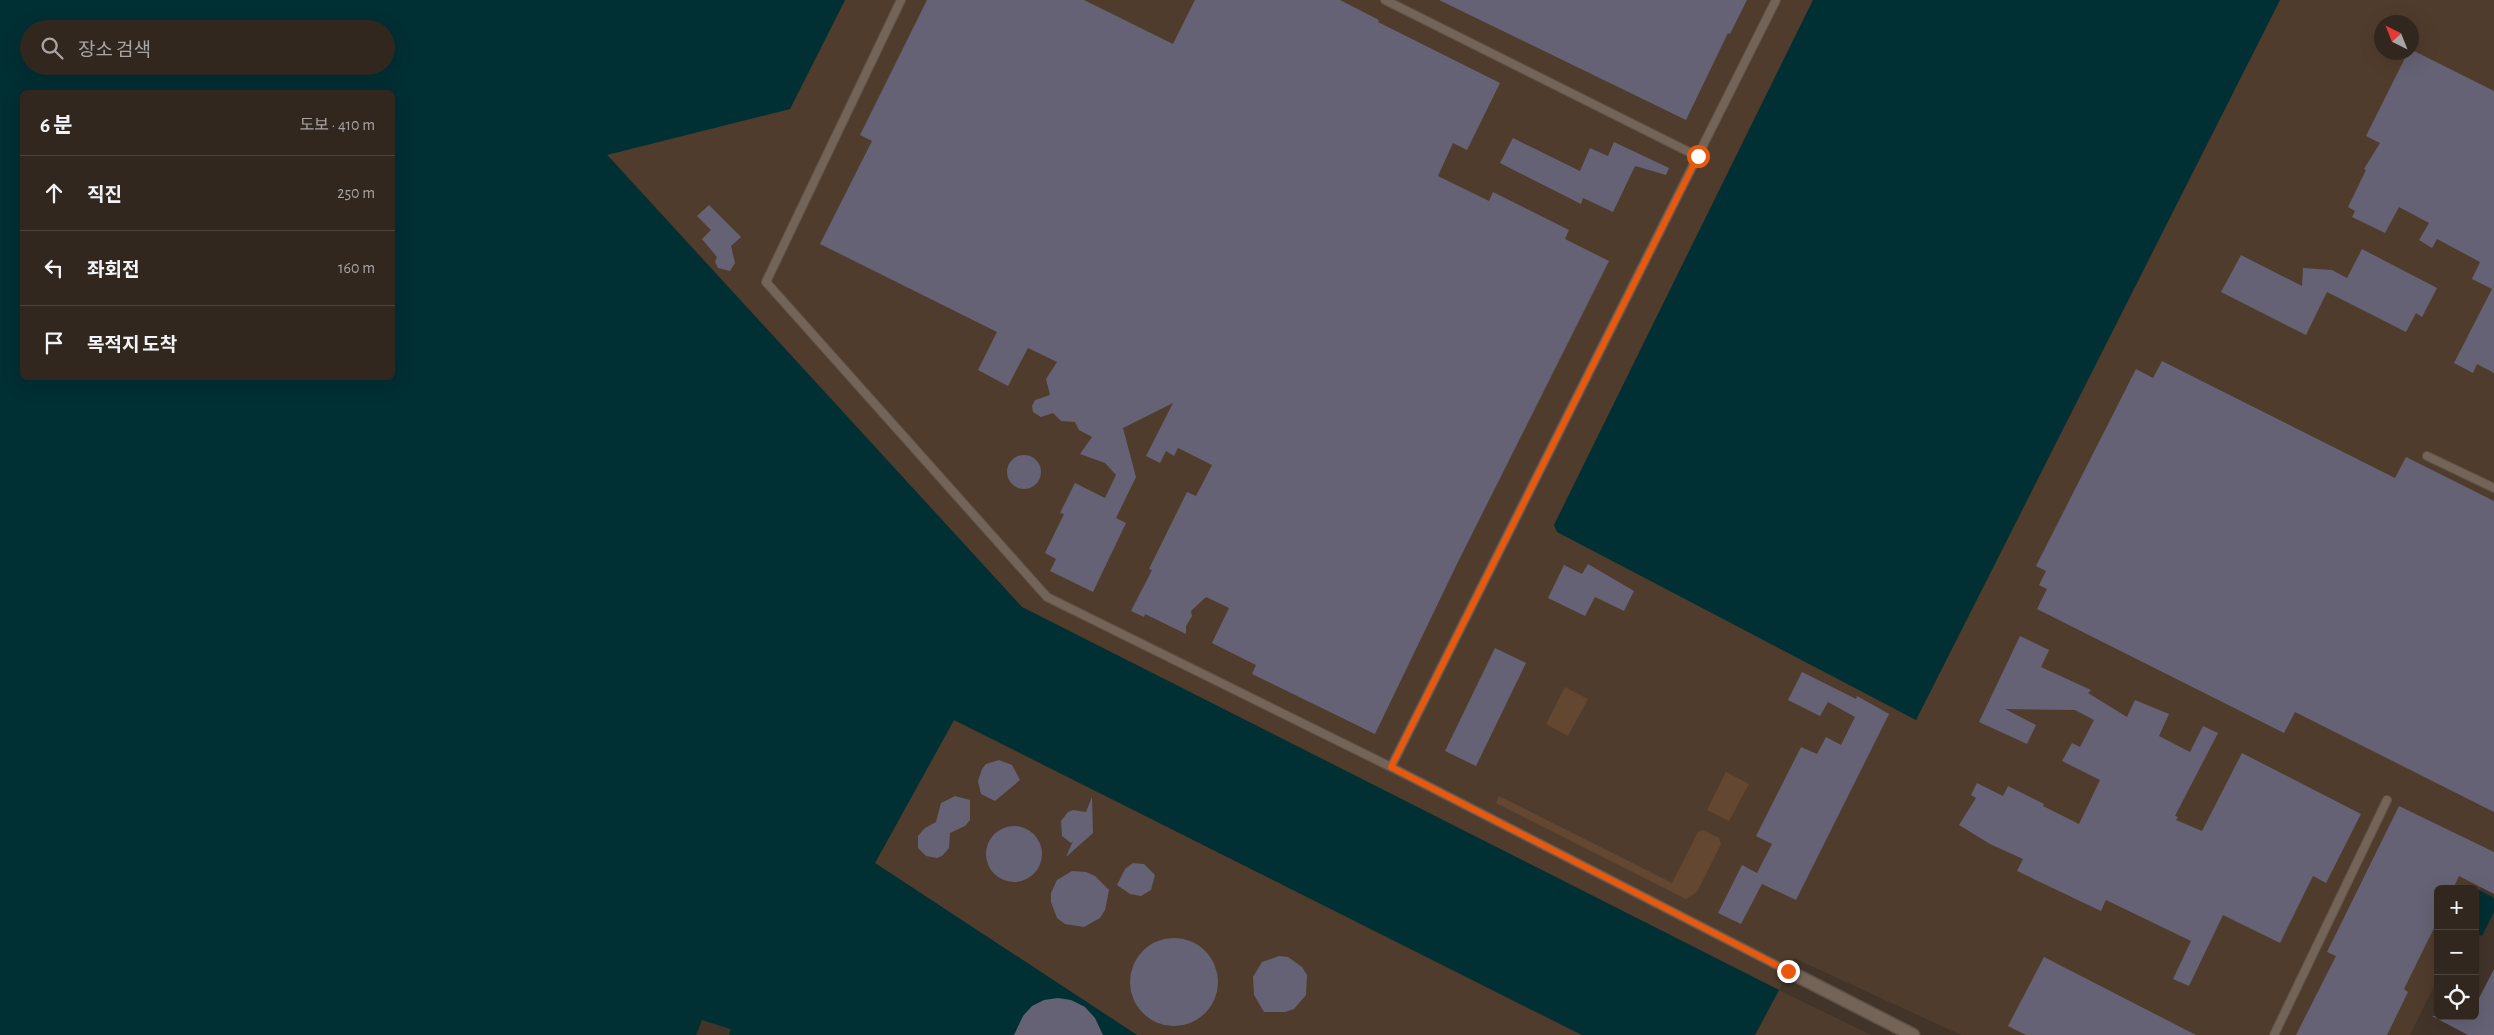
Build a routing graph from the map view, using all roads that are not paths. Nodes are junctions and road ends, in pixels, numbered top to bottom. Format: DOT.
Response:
graph roads {
  1 [pos="901,0"];
  2 [pos="1385,0"];
  3 [pos="1776,0"];
  4 [pos="1698,156"];
  5 [pos="2427,456"];
  6 [pos="2494,488"];
  7 [pos="1391,767"];
  8 [pos="2387,800"];
  9 [pos="1788,971"];
  10 [pos="1914,1035"];
  11 [pos="2274,1035"];
  1 -- 7 [label="lane"];
  2 -- 4 [label="lane"];
  3 -- 4 [label="lane"];
  4 -- 7 [label="lane"];
  5 -- 6 [label="lane"];
  7 -- 9 [label="lane"];
  8 -- 11 [label="lane"];
  9 -- 10 [label="street"];
}
